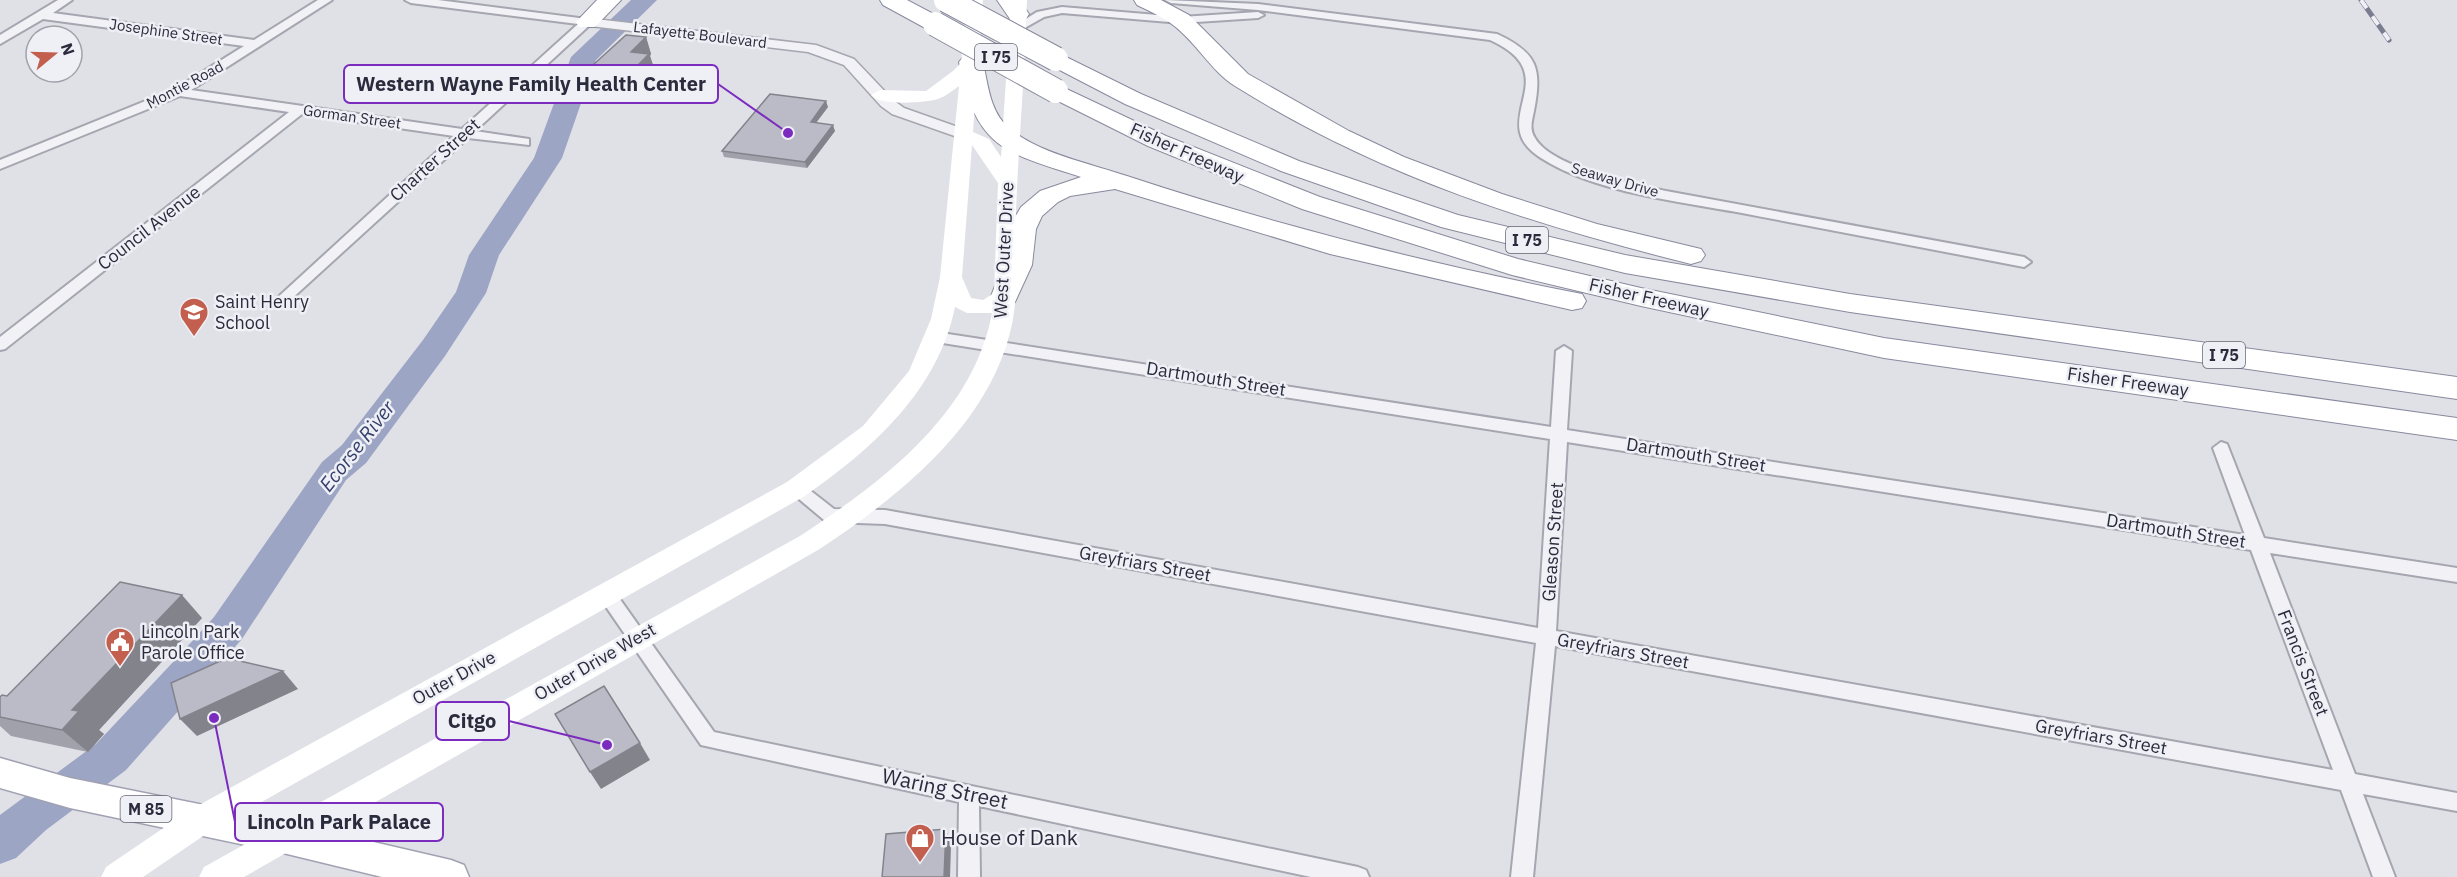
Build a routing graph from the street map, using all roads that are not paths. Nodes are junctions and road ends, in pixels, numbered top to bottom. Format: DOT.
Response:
graph roads {
  1 [pos="66,0"];
  2 [pos="326,0"];
  3 [pos="411,0"];
  4 [pos="610,0"];
  5 [pos="891,0"];
  6 [pos="946,0"];
  7 [pos="975,0"];
  8 [pos="1145,0"];
  9 [pos="1016,10"];
  10 [pos="1176,10"];
  11 [pos="1302,12"];
  12 [pos="41,15"];
  13 [pos="597,23"];
  14 [pos="0,40"];
  15 [pos="256,44"];
  16 [pos="971,62"];
  17 [pos="179,92"];
  18 [pos="880,95"];
  19 [pos="299,110"];
  20 [pos="465,133"];
  21 [pos="963,134"];
  22 [pos="524,142"];
  23 [pos="1011,142"];
  24 [pos="0,165"];
  25 [pos="1007,183"];
  26 [pos="1126,184"];
  27 [pos="2024,262"];
  28 [pos="951,277"];
  29 [pos="1005,296"];
  30 [pos="283,299"];
  31 [pos="2026,326"];
  32 [pos="935,336"];
  33 [pos="995,344"];
  34 [pos="0,345"];
  35 [pos="1884,348"];
  36 [pos="1564,351"];
  37 [pos="2457,388"];
  38 [pos="2457,429"];
  39 [pos="1557,433"];
  40 [pos="2221,448"];
  41 [pos="796,489"];
  42 [pos="850,517"];
  43 [pos="2257,543"];
  44 [pos="2457,575"];
  45 [pos="606,593"];
  46 [pos="1547,637"];
  47 [pos="637,638"];
  48 [pos="0,773"];
  49 [pos="2348,782"];
  50 [pos="969,794"];
  51 [pos="2457,802"];
  52 [pos="201,820"];
  53 [pos="283,837"];
  54 [pos="117,877"];
  55 [pos="215,877"];
  56 [pos="451,877"];
  57 [pos="969,877"];
  58 [pos="1358,877"];
  59 [pos="1522,877"];
  60 [pos="2384,877"];
  1 -- 12 [label="street"];
  2 -- 15 [label="street, Montie Road"];
  3 -- 13 [label="street, Lafayette Boulevard"];
  4 -- 13 [label="highway"];
  5 -- 35 [label="highway, Fisher Freeway / I 75, bridge"];
  6 -- 31 [label="highway, Fisher Freeway / I 75, bridge"];
  7 -- 16 [label="main road"];
  8 -- 10 [label="highway"];
  9 -- 10 [label="street, Seaway Drive"];
  9 -- 23 [label="main road, West Outer Drive"];
  10 -- 11 [label="street, Seaway Drive"];
  10 -- 11 [label="street, Seaway Drive"];
  10 -- 31 [label="highway"];
  11 -- 27 [label="street, Seaway Drive"];
  12 -- 14 [label="street"];
  12 -- 15 [label="street, Josephine Street"];
  13 -- 18 [label="street, Lafayette Boulevard"];
  13 -- 20 [label="street, Charter Street"];
  15 -- 17 [label="street, Montie Road"];
  16 -- 18 [label="main road"];
  16 -- 21 [label="main road"];
  16 -- 23 [label="highway"];
  17 -- 19 [label="street, Gorman Street"];
  17 -- 24 [label="street, Montie Road"];
  18 -- 21 [label="street, Lafayette Boulevard"];
  19 -- 20 [label="street, Gorman Street"];
  19 -- 34 [label="street, Council Avenue"];
  20 -- 22 [label="street, Gorman Street"];
  20 -- 30 [label="street, Charter Street"];
  21 -- 25 [label="main road"];
  21 -- 28 [label="main road"];
  23 -- 25 [label="main road, West Outer Drive"];
  23 -- 26 [label="highway"];
  25 -- 29 [label="main road, West Outer Drive"];
  26 -- 29 [label="highway"];
  26 -- 35 [label="highway"];
  28 -- 29 [label="main road"];
  28 -- 32 [label="main road"];
  29 -- 33 [label="main road, West Outer Drive"];
  31 -- 37 [label="highway, Fisher Freeway / I 75"];
  32 -- 33 [label="street, Dartmouth Street"];
  32 -- 41 [label="main road"];
  33 -- 39 [label="street, Dartmouth Street"];
  33 -- 42 [label="main road, West Outer Drive"];
  35 -- 38 [label="highway, Fisher Freeway / I 75"];
  36 -- 39 [label="street, Gleason Street"];
  39 -- 43 [label="street, Dartmouth Street"];
  39 -- 46 [label="street, Gleason Street"];
  40 -- 43 [label="street, Francis Street"];
  41 -- 42 [label="street, Greyfriars Street"];
  41 -- 45 [label="main road, Outer Drive"];
  42 -- 46 [label="street, Greyfriars Street"];
  42 -- 47 [label="main road, Outer Drive West"];
  43 -- 44 [label="street, Dartmouth Street"];
  43 -- 49 [label="street, Francis Street"];
  45 -- 47 [label="street, Waring Street"];
  45 -- 52 [label="main road, Outer Drive"];
  46 -- 49 [label="street, Greyfriars Street"];
  46 -- 59 [label="street, Gleason Street"];
  47 -- 50 [label="street, Waring Street"];
  47 -- 53 [label="main road, Outer Drive West"];
  48 -- 52 [label="main road, M 85"];
  49 -- 51 [label="street, Greyfriars Street"];
  49 -- 60 [label="street, Francis Street"];
  50 -- 57 [label="street"];
  50 -- 58 [label="street, Waring Street"];
  52 -- 53 [label="main road, M 85"];
  52 -- 54 [label="main road, Outer Drive"];
  53 -- 55 [label="main road, Outer Drive West"];
  53 -- 56 [label="main road, M 85"];
}
